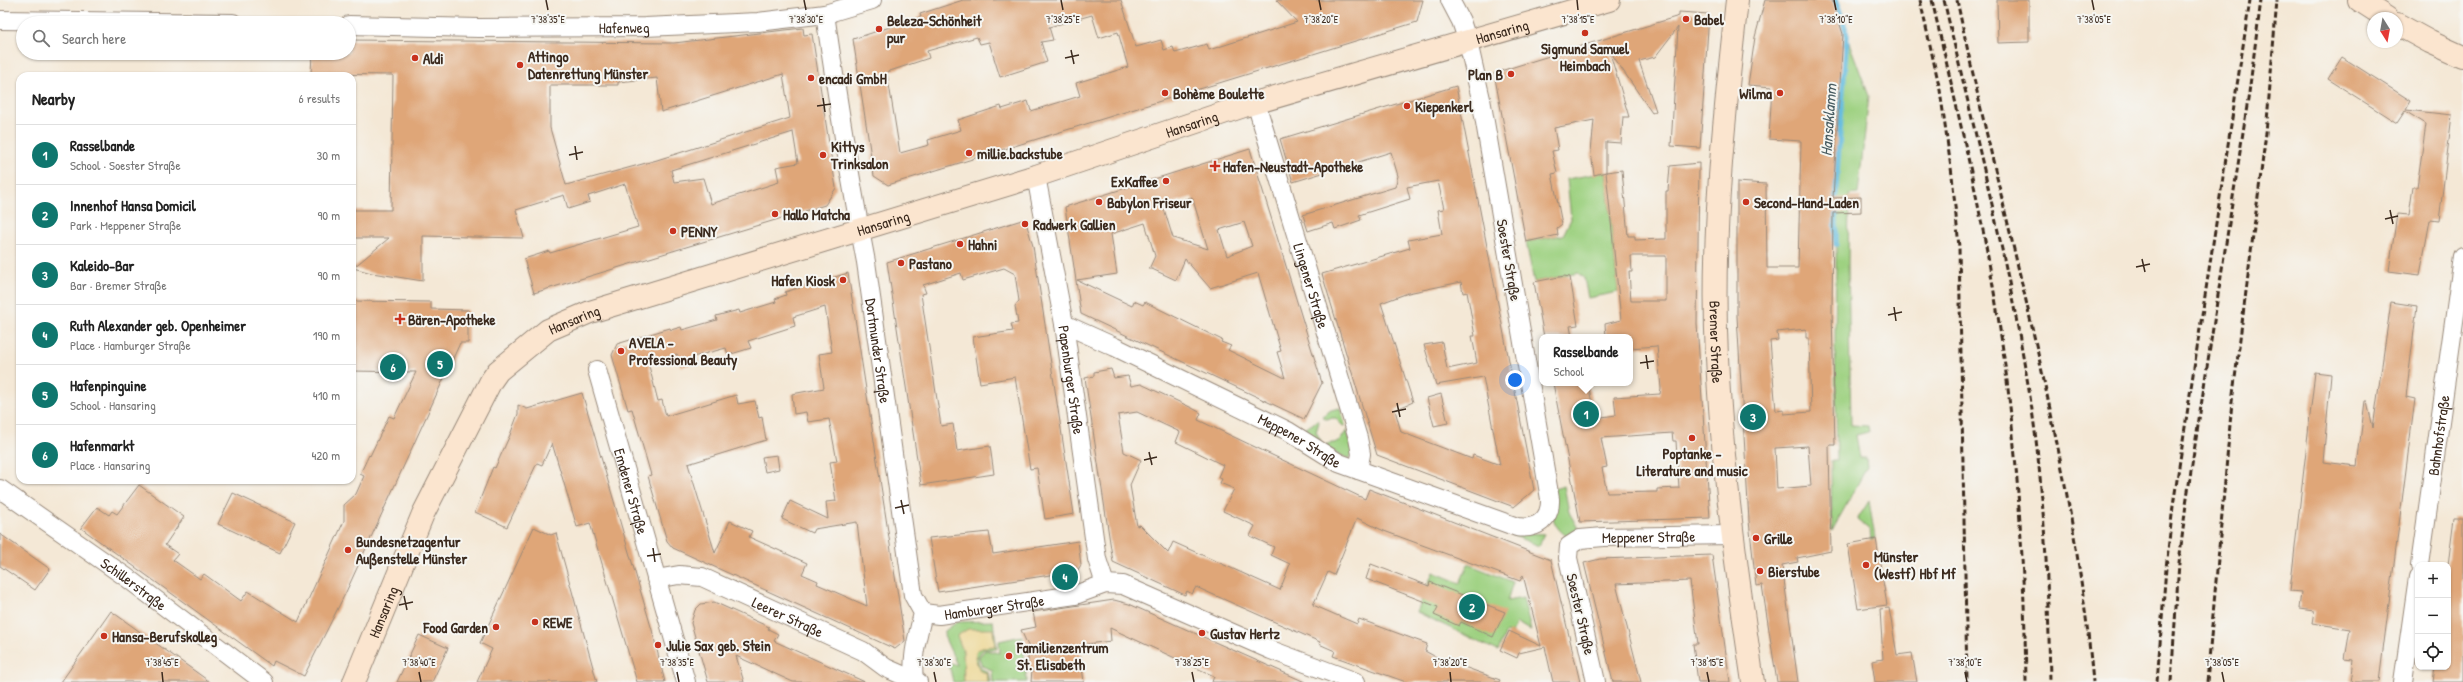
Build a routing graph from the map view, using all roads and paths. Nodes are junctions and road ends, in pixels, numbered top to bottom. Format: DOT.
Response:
graph roads {
  1 [pos="872,0"];
  2 [pos="1450,0"];
  3 [pos="1609,0"];
  4 [pos="1737,0"];
  5 [pos="2359,0"];
  6 [pos="2378,12"];
  7 [pos="825,14"];
  8 [pos="0,20"];
  9 [pos="16,20"];
  10 [pos="356,26"];
  11 [pos="2403,27"];
  12 [pos="1468,42"];
  13 [pos="2463,57"];
  14 [pos="1256,102"];
  15 [pos="1036,176"];
  16 [pos="859,231"];
  17 [pos="2463,257"];
  18 [pos="1064,324"];
  19 [pos="597,370"];
  20 [pos="1358,470"];
  21 [pos="0,489"];
  22 [pos="1542,521"];
  23 [pos="1732,535"];
  24 [pos="1569,546"];
  25 [pos="2420,562"];
  26 [pos="656,579"];
  27 [pos="1105,584"];
  28 [pos="2415,598"];
  29 [pos="923,613"];
  30 [pos="916,681"];
  31 [pos="264,682"];
  32 [pos="354,682"];
  33 [pos="686,682"];
  34 [pos="1356,682"];
  35 [pos="1596,682"];
  36 [pos="1753,682"];
  37 [pos="2403,682"];
  1 -- 7 [label="street, Hafenweg"];
  2 -- 12 [label="street, Soester Straße"];
  3 -- 12 [label="main road, Hansaring"];
  4 -- 23 [label="main road, Bremer Straße"];
  5 -- 6 [label="main road"];
  7 -- 10 [label="street, Hafenweg"];
  7 -- 16 [label="street, Dortmunder Straße"];
  8 -- 9 [label="street"];
  11 -- 13 [label="main road"];
  12 -- 14 [label="main road, Hansaring"];
  12 -- 22 [label="street, Soester Straße"];
  14 -- 15 [label="main road, Hansaring"];
  14 -- 20 [label="street, Lingener Straße"];
  15 -- 16 [label="main road, Hansaring"];
  15 -- 18 [label="street, Papenburger Straße"];
  16 -- 29 [label="street, Dortmunder Straße"];
  16 -- 32 [label="main road, Hansaring"];
  17 -- 25 [label="street, Bahnhofstraße"];
  18 -- 20 [label="street, Meppener Straße"];
  18 -- 27 [label="street, Papenburger Straße"];
  19 -- 26 [label="street, Emdener Straße"];
  20 -- 22 [label="street, Meppener Straße"];
  21 -- 31 [label="street, Schillerstraße"];
  23 -- 24 [label="street, Meppener Straße"];
  23 -- 36 [label="main road, Bremer Straße"];
  24 -- 35 [label="street, Soester Straße"];
  26 -- 30 [label="street, Leerer Straße"];
  26 -- 33 [label="street, Emdener Straße"];
  27 -- 29 [label="street, Hamburger Straße"];
  27 -- 34 [label="street, Hamburger Straße"];
  28 -- 37 [label="street"];
  29 -- 30 [label="street"];
}
